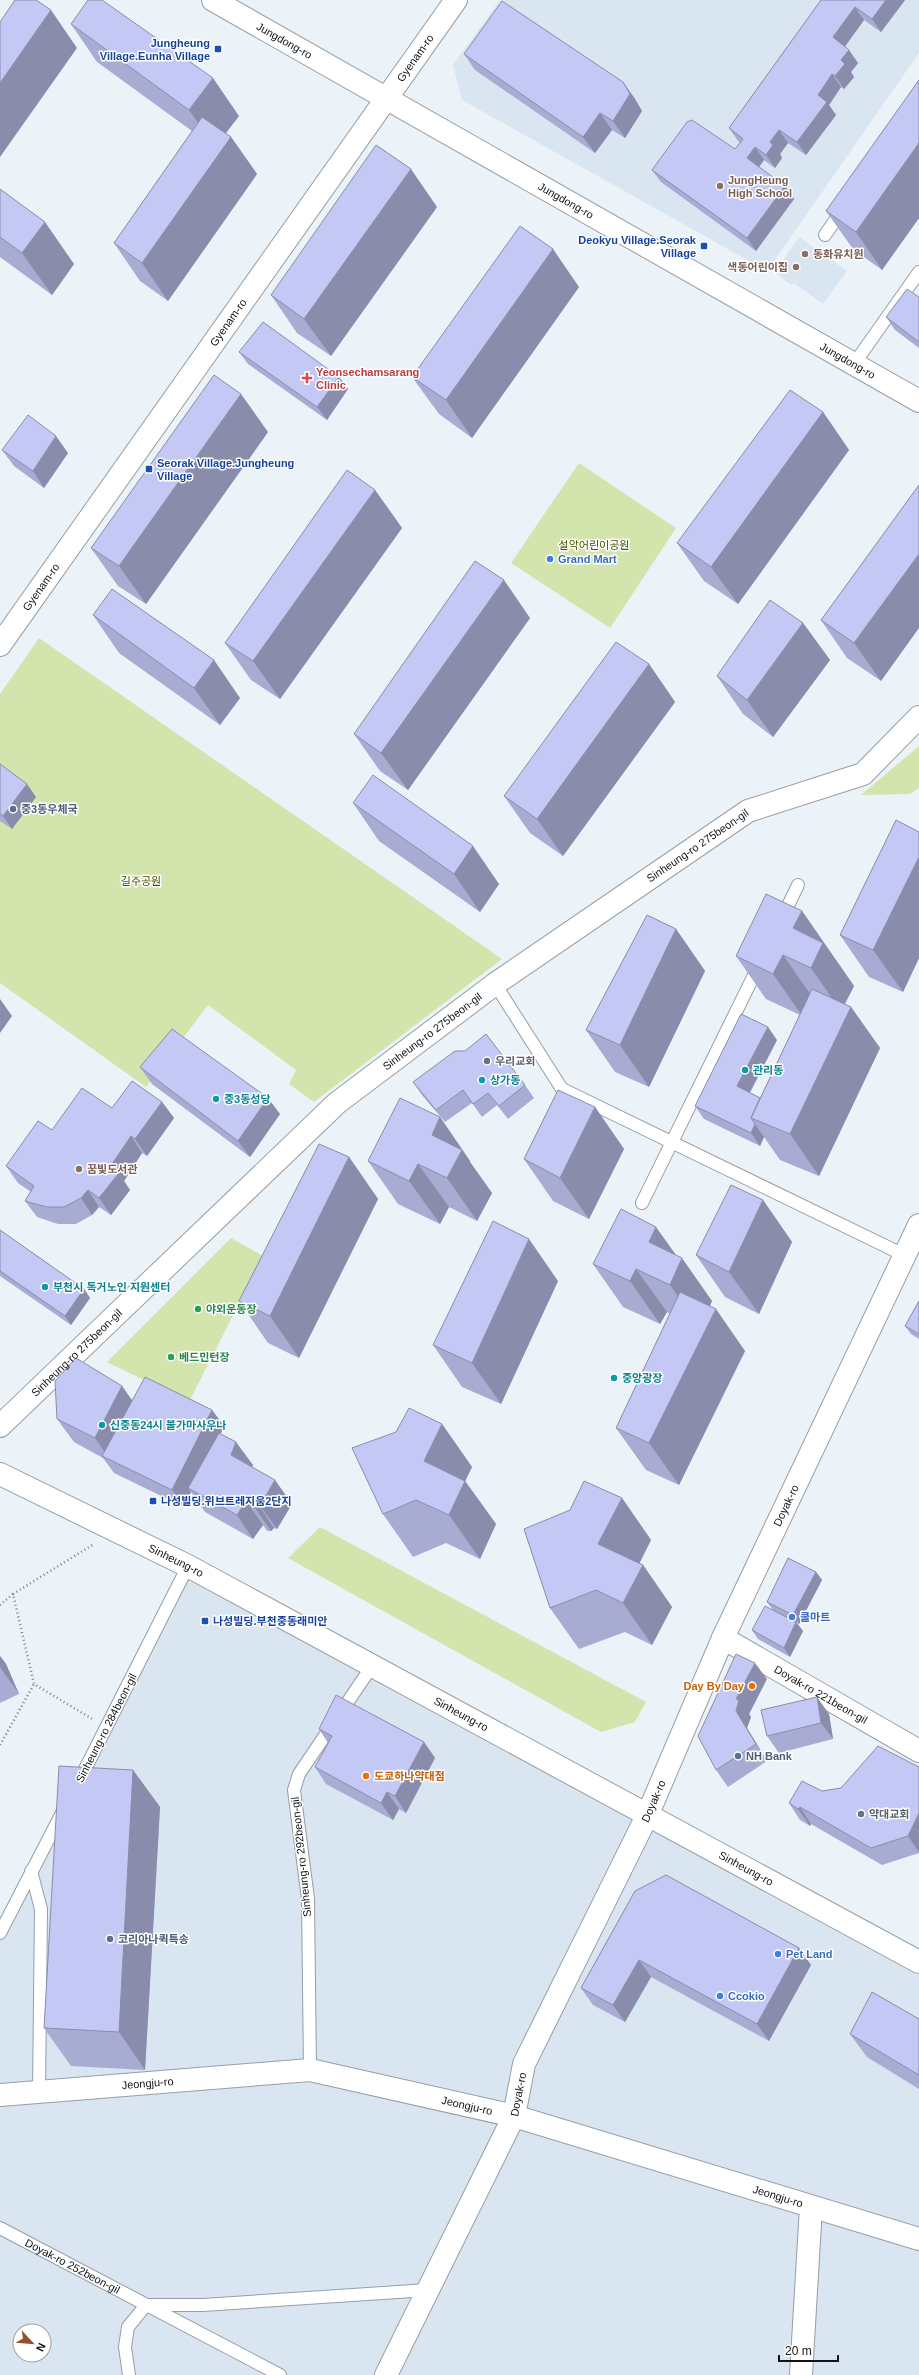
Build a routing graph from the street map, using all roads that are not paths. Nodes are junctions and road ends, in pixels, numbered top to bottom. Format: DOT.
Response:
graph roads {
  1 [pos="213,0"];
  2 [pos="456,0"];
  3 [pos="386,98"];
  4 [pos="852,197"];
  5 [pos="826,235"];
  6 [pos="919,272"];
  7 [pos="854,364"];
  8 [pos="919,401"];
  9 [pos="0,645"];
  10 [pos="919,717"];
  11 [pos="798,885"];
  12 [pos="776,929"];
  13 [pos="762,957"];
  14 [pos="495,984"];
  15 [pos="562,1089"];
  16 [pos="555,1102"];
  17 [pos="671,1142"];
  18 [pos="642,1203"];
  19 [pos="919,1225"];
  20 [pos="912,1259"];
  21 [pos="0,1426"];
  22 [pos="0,1474"];
  23 [pos="188,1566"];
  24 [pos="723,1638"];
  25 [pos="372,1666"];
  26 [pos="919,1750"];
  27 [pos="74,1790"];
  28 [pos="67,1803"];
  29 [pos="647,1816"];
  30 [pos="31,1872"];
  31 [pos="0,1933"];
  32 [pos="919,1962"];
  33 [pos="310,2070"];
  34 [pos="39,2092"];
  35 [pos="0,2096"];
  36 [pos="514,2116"];
  37 [pos="810,2207"];
  38 [pos="0,2228"];
  39 [pos="919,2239"];
  40 [pos="428,2290"];
  41 [pos="146,2305"];
  42 [pos="129,2375"];
  43 [pos="280,2375"];
  44 [pos="386,2375"];
  45 [pos="801,2375"];
  1 -- 3 [label="street, Jungdong-ro"];
  2 -- 3 [label="street, Gyenam-ro"];
  3 -- 7 [label="street, Jungdong-ro"];
  3 -- 9 [label="street, Gyenam-ro"];
  4 -- 5 [label="lane"];
  6 -- 7 [label="lane"];
  7 -- 8 [label="street, Jungdong-ro"];
  10 -- 14 [label="street, Sinheung-ro 275beon-gil"];
  11 -- 12 [label="lane"];
  13 -- 17 [label="lane"];
  14 -- 15 [label="lane"];
  14 -- 21 [label="street, Sinheung-ro 275beon-gil"];
  15 -- 16 [label="lane"];
  15 -- 17 [label="lane"];
  17 -- 18 [label="lane"];
  17 -- 20 [label="lane"];
  19 -- 20 [label="street, Doyak-ro"];
  20 -- 24 [label="street, Doyak-ro"];
  22 -- 23 [label="street, Sinheung-ro"];
  23 -- 25 [label="street, Sinheung-ro"];
  23 -- 27 [label="lane, Sinheung-ro 284beon-gil"];
  24 -- 26 [label="street, Doyak-ro 221beon-gil"];
  24 -- 29 [label="street, Doyak-ro"];
  25 -- 29 [label="street, Sinheung-ro"];
  25 -- 33 [label="lane, Sinheung-ro 292beon-gil"];
  28 -- 30 [label="lane"];
  29 -- 32 [label="street, Sinheung-ro"];
  29 -- 36 [label="street, Doyak-ro"];
  30 -- 31 [label="lane"];
  30 -- 34 [label="lane"];
  33 -- 34 [label="street, Jeongju-ro"];
  33 -- 36 [label="street, Jeongju-ro"];
  34 -- 35 [label="street, Jeongju-ro"];
  36 -- 37 [label="street, Jeongju-ro"];
  36 -- 40 [label="street, Doyak-ro"];
  37 -- 39 [label="street, Jeongju-ro"];
  37 -- 45 [label="street"];
  38 -- 41 [label="lane, Doyak-ro 252beon-gil"];
  40 -- 41 [label="lane"];
  40 -- 44 [label="street, Doyak-ro"];
  41 -- 42 [label="lane"];
  41 -- 43 [label="lane, Doyak-ro 252beon-gil"];
}
